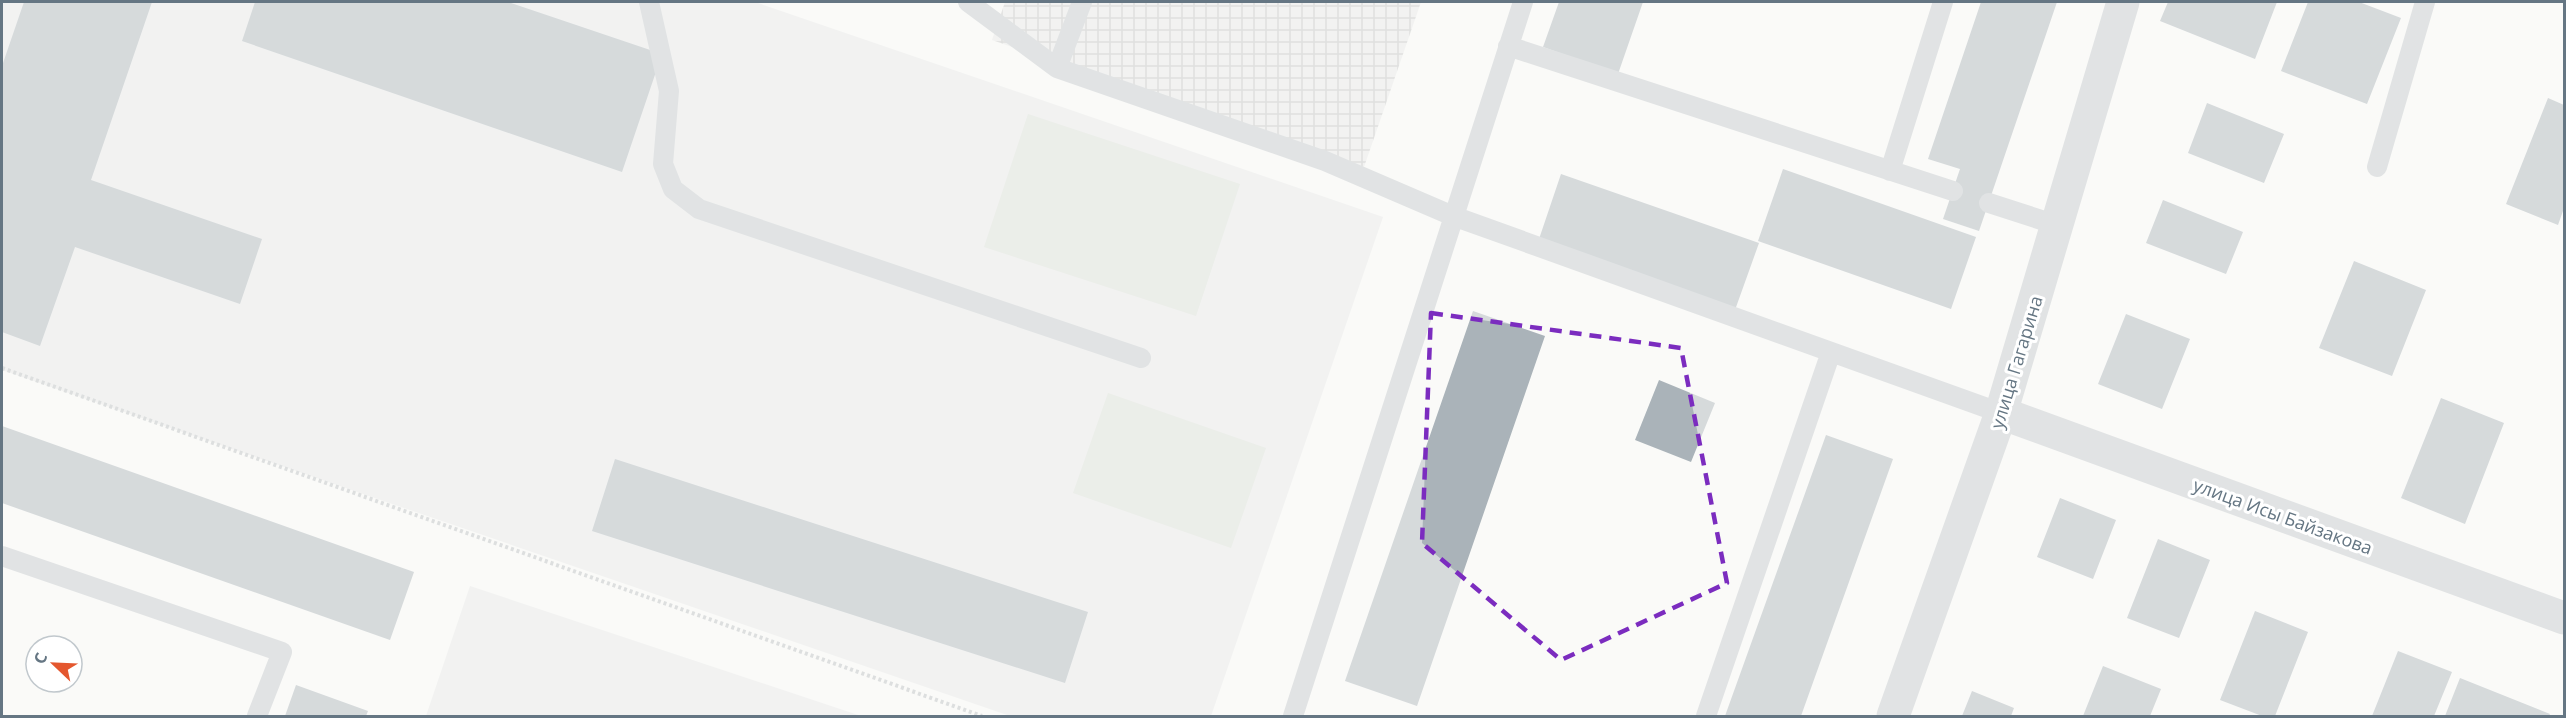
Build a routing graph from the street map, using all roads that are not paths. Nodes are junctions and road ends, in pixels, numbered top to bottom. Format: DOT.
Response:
graph roads {
  1 [pos="649,2"];
  2 [pos="968,2"];
  3 [pos="1082,2"];
  4 [pos="1523,2"];
  5 [pos="1943,2"];
  6 [pos="2123,2"];
  7 [pos="2425,2"];
  8 [pos="1508,46"];
  9 [pos="1057,68"];
  10 [pos="2377,166"];
  11 [pos="1890,171"];
  12 [pos="1953,191"];
  13 [pos="1989,203"];
  14 [pos="1453,216"];
  15 [pos="2057,225"];
  16 [pos="1831,352"];
  17 [pos="1141,358"];
  18 [pos="2001,413"];
  19 [pos="2,556"];
  20 [pos="2565,618"];
  21 [pos="257,717"];
  22 [pos="1293,717"];
  23 [pos="1706,717"];
  24 [pos="1893,717"];
  1 -- 17 [label="lane"];
  2 -- 9 [label="lane"];
  3 -- 9 [label="lane"];
  4 -- 8 [label="lane"];
  5 -- 11 [label="lane"];
  6 -- 15 [label="street, улица Гагарина"];
  7 -- 10 [label="lane"];
  8 -- 11 [label="lane"];
  8 -- 14 [label="lane"];
  9 -- 14 [label="lane"];
  11 -- 12 [label="lane"];
  13 -- 15 [label="lane"];
  14 -- 16 [label="lane"];
  14 -- 22 [label="lane"];
  15 -- 18 [label="street, улица Гагарина"];
  16 -- 18 [label="lane"];
  16 -- 23 [label="lane"];
  18 -- 20 [label="street, улица Исы Байзакова"];
  18 -- 24 [label="street, улица Гагарина"];
  19 -- 21 [label="lane"];
}
